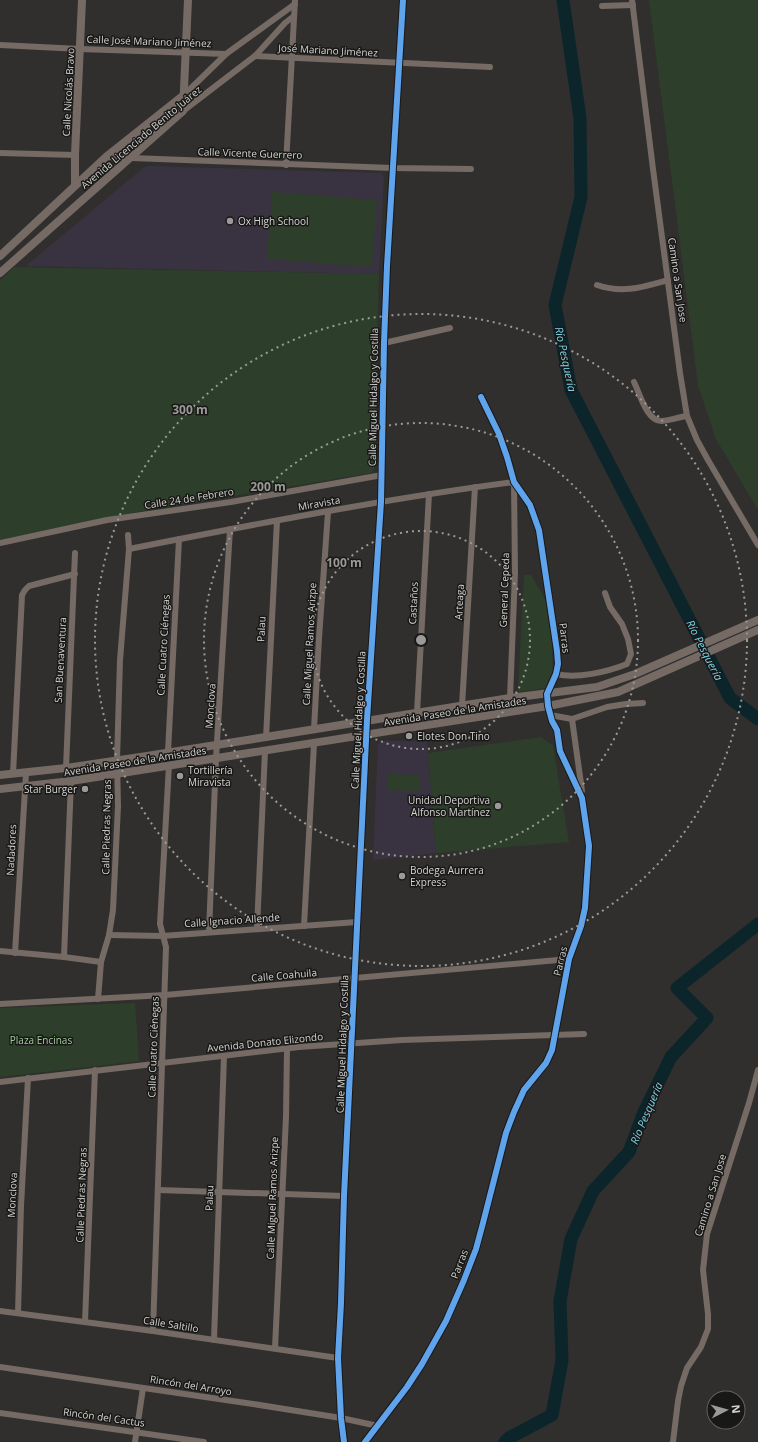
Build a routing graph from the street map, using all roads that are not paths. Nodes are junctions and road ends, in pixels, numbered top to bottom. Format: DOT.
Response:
graph roads {
  1 [pos="82,0"];
  2 [pos="188,0"];
  3 [pos="403,0"];
  4 [pos="295,2"];
  5 [pos="633,2"];
  6 [pos="602,6"];
  7 [pos="294,16"];
  8 [pos="0,45"];
  9 [pos="80,49"];
  10 [pos="186,52"];
  11 [pos="226,54"];
  12 [pos="255,56"];
  13 [pos="292,58"];
  14 [pos="400,64"];
  15 [pos="490,68"];
  16 [pos="184,95"];
  17 [pos="183,112"];
  18 [pos="0,154"];
  19 [pos="75,155"];
  20 [pos="106,158"];
  21 [pos="130,159"];
  22 [pos="286,165"];
  23 [pos="392,168"];
  24 [pos="471,169"];
  25 [pos="75,185"];
  26 [pos="0,256"];
  27 [pos="0,273"];
  28 [pos="668,280"];
  29 [pos="597,285"];
  30 [pos="450,328"];
  31 [pos="384,343"];
  32 [pos="634,382"];
  33 [pos="481,397"];
  34 [pos="688,416"];
  35 [pos="382,475"];
  36 [pos="514,482"];
  37 [pos="475,487"];
  38 [pos="429,494"];
  39 [pos="381,502"];
  40 [pos="328,512"];
  41 [pos="277,521"];
  42 [pos="230,529"];
  43 [pos="128,534"];
  44 [pos="179,539"];
  45 [pos="0,543"];
  46 [pos="758,545"];
  47 [pos="128,550"];
  48 [pos="75,553"];
  49 [pos="74,574"];
  50 [pos="605,593"];
  51 [pos="758,620"];
  52 [pos="758,630"];
  53 [pos="744,632"];
  54 [pos="556,674"];
  55 [pos="547,694"];
  56 [pos="510,698"];
  57 [pos="642,703"];
  58 [pos="462,706"];
  59 [pos="548,706"];
  60 [pos="417,713"];
  61 [pos="550,715"];
  62 [pos="463,719"];
  63 [pos="367,720"];
  64 [pos="572,720"];
  65 [pos="314,729"];
  66 [pos="367,735"];
  67 [pos="266,738"];
  68 [pos="314,744"];
  69 [pos="217,745"];
  70 [pos="265,751"];
  71 [pos="168,752"];
  72 [pos="216,758"];
  73 [pos="117,760"];
  74 [pos="169,765"];
  75 [pos="66,768"];
  76 [pos="26,773"];
  77 [pos="13,774"];
  78 [pos="117,774"];
  79 [pos="0,775"];
  80 [pos="71,781"];
  81 [pos="25,788"];
  82 [pos="0,790"];
  83 [pos="582,798"];
  84 [pos="357,922"];
  85 [pos="304,926"];
  86 [pos="257,928"];
  87 [pos="209,932"];
  88 [pos="109,935"];
  89 [pos="162,936"];
  90 [pos="0,951"];
  91 [pos="16,953"];
  92 [pos="64,957"];
  93 [pos="569,959"];
  94 [pos="101,962"];
  95 [pos="354,978"];
  96 [pos="165,995"];
  97 [pos="98,999"];
  98 [pos="0,1004"];
  99 [pos="556,1034"];
  100 [pos="584,1034"];
  101 [pos="352,1043"];
  102 [pos="286,1049"];
  103 [pos="224,1056"];
  104 [pos="163,1062"];
  105 [pos="95,1070"];
  106 [pos="758,1070"];
  107 [pos="28,1078"];
  108 [pos="0,1082"];
  109 [pos="158,1190"];
  110 [pos="219,1191"];
  111 [pos="282,1194"];
  112 [pos="344,1196"];
  113 [pos="0,1311"];
  114 [pos="18,1313"];
  115 [pos="85,1322"];
  116 [pos="153,1331"];
  117 [pos="214,1340"];
  118 [pos="275,1348"];
  119 [pos="338,1358"];
  120 [pos="0,1367"];
  121 [pos="143,1388"];
  122 [pos="0,1413"];
  123 [pos="341,1418"];
  124 [pos="378,1426"];
  125 [pos="136,1432"];
  126 [pos="134,1442"];
  127 [pos="204,1442"];
  128 [pos="344,1442"];
  129 [pos="365,1442"];
  130 [pos="673,1442"];
  1 -- 9 [label="street, Calle Nicolás Bravo"];
  2 -- 10 [label="street"];
  3 -- 14 [label="street, Calle Miguel Hidalgo y Costilla"];
  4 -- 7 [label="street"];
  4 -- 11 [label="street, Avenida Licenciado Benito Juárez"];
  5 -- 6 [label="street"];
  5 -- 28 [label="street, Camino a San Jose"];
  7 -- 12 [label="street, Avenida Licenciado Benito Juárez"];
  7 -- 13 [label="street"];
  8 -- 9 [label="street, Calle José Mariano Jiménez"];
  9 -- 10 [label="street, Calle José Mariano Jiménez"];
  9 -- 19 [label="street, Calle Nicolás Bravo"];
  10 -- 11 [label="street, Calle José Mariano Jiménez"];
  10 -- 16 [label="street"];
  11 -- 16 [label="street, Avenida Licenciado Benito Juárez"];
  12 -- 13 [label="street, José Mariano Jiménez"];
  12 -- 17 [label="street, Avenida Licenciado Benito Juárez"];
  13 -- 14 [label="street, José Mariano Jiménez"];
  13 -- 22 [label="street"];
  14 -- 15 [label="street, José Mariano Jiménez"];
  14 -- 23 [label="street, Calle Miguel Hidalgo y Costilla"];
  16 -- 17 [label="street"];
  16 -- 20 [label="street, Avenida Licenciado Benito Juárez"];
  17 -- 21 [label="street, Avenida Licenciado Benito Juárez"];
  18 -- 19 [label="street"];
  19 -- 25 [label="street, Calle Nicolás Bravo"];
  20 -- 21 [label="street, Calle Vicente Guerrero"];
  20 -- 25 [label="street, Avenida Licenciado Benito Juárez"];
  21 -- 22 [label="street, Calle Vicente Guerrero"];
  21 -- 27 [label="street, Avenida Licenciado Benito Juárez"];
  22 -- 23 [label="street, Calle Vicente Guerrero"];
  23 -- 24 [label="street, Calle Vicente Guerrero"];
  23 -- 31 [label="street, Calle Miguel Hidalgo y Costilla"];
  25 -- 26 [label="street, Avenida Licenciado Benito Juárez"];
  28 -- 29 [label="street"];
  28 -- 34 [label="street, Camino a San Jose"];
  30 -- 31 [label="street"];
  31 -- 35 [label="street, Calle Miguel Hidalgo y Costilla"];
  32 -- 34 [label="street"];
  33 -- 36 [label="street, Parras"];
  34 -- 46 [label="street, Camino a San Jose"];
  35 -- 39 [label="street, Calle Miguel Hidalgo y Costilla"];
  35 -- 45 [label="street, Calle 24 de Febrero"];
  36 -- 37 [label="street, Miravista"];
  36 -- 54 [label="street, Parras"];
  36 -- 56 [label="street, General Cepeda"];
  37 -- 38 [label="street, Miravista"];
  37 -- 58 [label="street, Arteaga"];
  38 -- 39 [label="street, Miravista"];
  38 -- 60 [label="street, Castaños"];
  39 -- 40 [label="street, Miravista"];
  39 -- 63 [label="street, Calle Miguel Hidalgo y Costilla"];
  40 -- 41 [label="street, Miravista"];
  40 -- 65 [label="street, Calle Miguel Ramos Arizpe"];
  41 -- 42 [label="street, Miravista"];
  41 -- 67 [label="street, Palau"];
  42 -- 44 [label="street, Miravista"];
  42 -- 69 [label="street, Monclova"];
  43 -- 47 [label="street, Calle Piedras Negras"];
  44 -- 47 [label="street, Miravista"];
  44 -- 71 [label="street, Calle Cuatro Ciénegas"];
  47 -- 73 [label="street, Calle Piedras Negras"];
  48 -- 49 [label="street, San Buenaventura"];
  49 -- 75 [label="street, San Buenaventura"];
  49 -- 77 [label="street"];
  50 -- 54 [label="street"];
  51 -- 53 [label="street, Avenida Paseo de la Amistades"];
  52 -- 53 [label="street, Avenida Paseo de la Amistades"];
  53 -- 55 [label="street, Avenida Paseo de la Amistades"];
  53 -- 59 [label="street, Avenida Paseo de la Amistades"];
  54 -- 55 [label="street, Parras"];
  55 -- 56 [label="street, Avenida Paseo de la Amistades"];
  55 -- 59 [label="street, Parras"];
  56 -- 58 [label="street, Avenida Paseo de la Amistades"];
  57 -- 64 [label="street"];
  58 -- 60 [label="street, Avenida Paseo de la Amistades"];
  58 -- 62 [label="street, Arteaga"];
  59 -- 61 [label="street, Parras"];
  59 -- 62 [label="street, Avenida Paseo de la Amistades"];
  60 -- 63 [label="street, Avenida Paseo de la Amistades"];
  61 -- 64 [label="street"];
  61 -- 83 [label="street, Parras"];
  62 -- 66 [label="street, Avenida Paseo de la Amistades"];
  63 -- 65 [label="street, Avenida Paseo de la Amistades"];
  63 -- 66 [label="street, Calle Miguel Hidalgo y Costilla"];
  64 -- 83 [label="street"];
  65 -- 67 [label="street, Avenida Paseo de la Amistades"];
  66 -- 68 [label="street, Avenida Paseo de la Amistades"];
  66 -- 84 [label="street, Calle Miguel Hidalgo y Costilla"];
  67 -- 69 [label="street, Avenida Paseo de la Amistades"];
  68 -- 70 [label="street, Avenida Paseo de la Amistades"];
  68 -- 85 [label="street"];
  69 -- 71 [label="street, Avenida Paseo de la Amistades"];
  69 -- 72 [label="street, Monclova"];
  70 -- 72 [label="street, Avenida Paseo de la Amistades"];
  70 -- 86 [label="street"];
  71 -- 73 [label="street, Avenida Paseo de la Amistades"];
  72 -- 74 [label="street, Avenida Paseo de la Amistades"];
  72 -- 87 [label="street, Monclova"];
  73 -- 75 [label="street, Avenida Paseo de la Amistades"];
  73 -- 78 [label="street, Calle Piedras Negras"];
  74 -- 78 [label="street, Avenida Paseo de la Amistades"];
  74 -- 89 [label="street, Calle Cuatro Ciénegas"];
  75 -- 76 [label="street, Avenida Paseo de la Amistades"];
  76 -- 77 [label="street, Avenida Paseo de la Amistades"];
  76 -- 81 [label="street, Nadadores"];
  77 -- 79 [label="street, Avenida Paseo de la Amistades"];
  78 -- 80 [label="street, Avenida Paseo de la Amistades"];
  78 -- 88 [label="street, Calle Piedras Negras"];
  80 -- 81 [label="street, Avenida Paseo de la Amistades"];
  80 -- 92 [label="street"];
  81 -- 82 [label="street, Avenida Paseo de la Amistades"];
  81 -- 91 [label="street, Nadadores"];
  83 -- 93 [label="street, Parras"];
  84 -- 85 [label="street, Calle Ignacio Allende"];
  84 -- 95 [label="street, Calle Miguel Hidalgo y Costilla"];
  85 -- 86 [label="street, Calle Ignacio Allende"];
  86 -- 87 [label="street, Calle Ignacio Allende"];
  87 -- 89 [label="street, Calle Ignacio Allende"];
  88 -- 89 [label="street, Calle Ignacio Allende"];
  88 -- 94 [label="street, Calle Piedras Negras"];
  89 -- 96 [label="street, Calle Cuatro Ciénegas"];
  90 -- 91 [label="street"];
  91 -- 92 [label="street"];
  92 -- 94 [label="street"];
  93 -- 95 [label="street, Calle Coahuila"];
  93 -- 99 [label="street, Parras"];
  94 -- 97 [label="street, Calle Piedras Negras"];
  95 -- 96 [label="street, Calle Coahuila"];
  95 -- 101 [label="street, Calle Miguel Hidalgo y Costilla"];
  96 -- 97 [label="street, Calle Coahuila"];
  96 -- 104 [label="street, Calle Cuatro Ciénegas"];
  97 -- 98 [label="street, Calle Coahuila"];
  99 -- 100 [label="street, Avenida Donato Elizondo"];
  99 -- 101 [label="street, Avenida Donato Elizondo"];
  99 -- 124 [label="street, Parras"];
  101 -- 102 [label="street, Avenida Donato Elizondo"];
  101 -- 112 [label="street, Calle Miguel Hidalgo y Costilla"];
  102 -- 103 [label="street, Avenida Donato Elizondo"];
  102 -- 111 [label="street, Calle Miguel Ramos Arizpe"];
  103 -- 104 [label="street, Avenida Donato Elizondo"];
  103 -- 110 [label="street, Palau"];
  104 -- 105 [label="street, Avenida Donato Elizondo"];
  104 -- 109 [label="street, Calle Cuatro Ciénegas"];
  105 -- 107 [label="street, Avenida Donato Elizondo"];
  105 -- 115 [label="street, Calle Piedras Negras"];
  106 -- 130 [label="street, Camino a San Jose"];
  107 -- 108 [label="street, Avenida Donato Elizondo"];
  107 -- 114 [label="street, Monclova"];
  109 -- 110 [label="street"];
  109 -- 116 [label="street, Calle Cuatro Ciénegas"];
  110 -- 111 [label="street"];
  110 -- 117 [label="street, Palau"];
  111 -- 112 [label="street"];
  111 -- 118 [label="street, Calle Miguel Ramos Arizpe"];
  112 -- 119 [label="street, Calle Miguel Hidalgo y Costilla"];
  113 -- 114 [label="street, Calle Saltillo"];
  114 -- 115 [label="street, Calle Saltillo"];
  115 -- 116 [label="street, Calle Saltillo"];
  116 -- 117 [label="street, Calle Saltillo"];
  117 -- 118 [label="street, Calle Saltillo"];
  118 -- 119 [label="street, Calle Saltillo"];
  119 -- 123 [label="street, Calle Miguel Hidalgo y Costilla"];
  120 -- 121 [label="street, Rincón del Arroyo"];
  121 -- 123 [label="street, Rincón del Arroyo"];
  121 -- 125 [label="street"];
  122 -- 125 [label="street, Rincón del Cactus"];
  123 -- 124 [label="street, Rincón del Arroyo"];
  123 -- 128 [label="street, Calle Miguel Hidalgo y Costilla"];
  124 -- 129 [label="street, Parras"];
  125 -- 126 [label="street"];
  125 -- 127 [label="street, Rincón del Cactus"];
}
